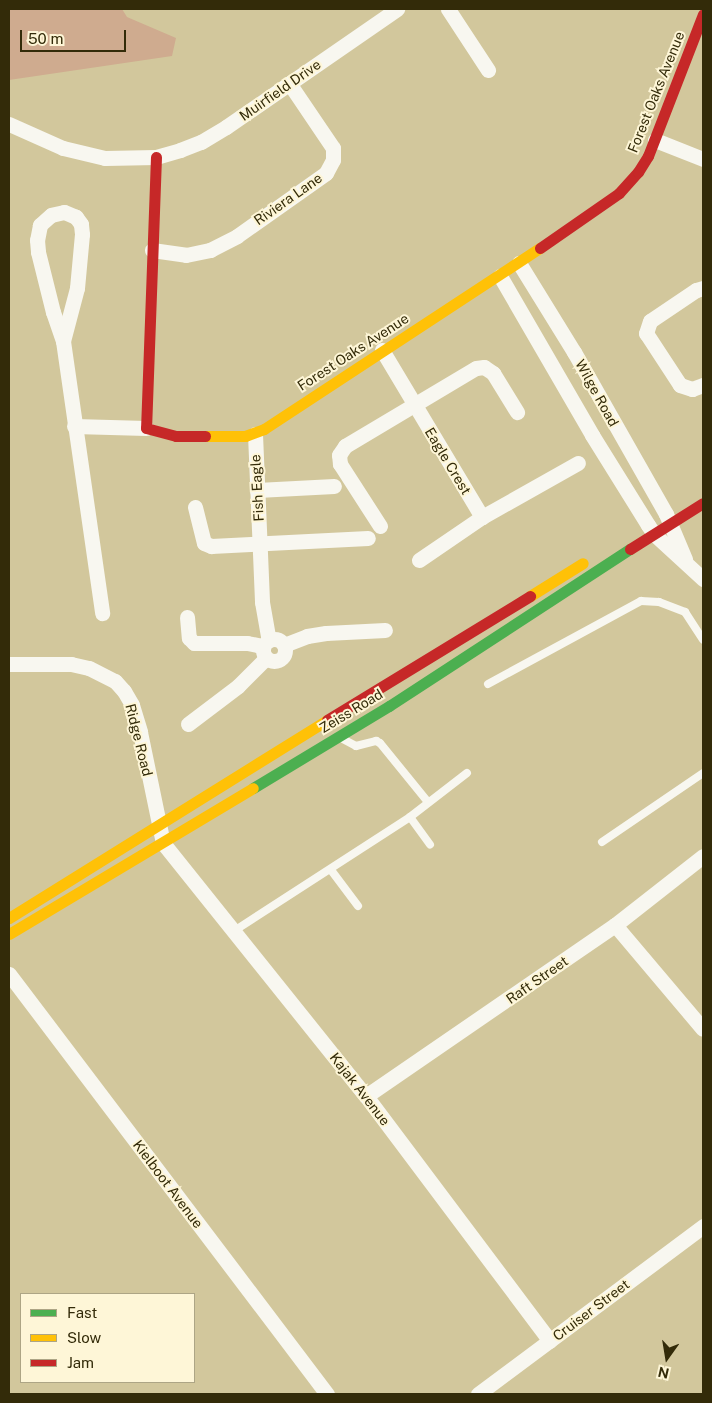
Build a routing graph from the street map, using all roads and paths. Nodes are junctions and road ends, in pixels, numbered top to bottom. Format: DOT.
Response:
graph roads {
  1 [pos="397,9"];
  2 [pos="448,9"];
  3 [pos="703,14"];
  4 [pos="488,70"];
  5 [pos="289,83"];
  6 [pos="9,124"];
  7 [pos="655,140"];
  8 [pos="156,157"];
  9 [pos="703,159"];
  10 [pos="152,250"];
  11 [pos="519,263"];
  12 [pos="500,276"];
  13 [pos="703,288"];
  14 [pos="63,341"];
  15 [pos="382,350"];
  16 [pos="574,352"];
  17 [pos="552,366"];
  18 [pos="703,384"];
  19 [pos="414,404"];
  20 [pos="517,412"];
  21 [pos="74,426"];
  22 [pos="146,428"];
  23 [pos="255,434"];
  24 [pos="578,462"];
  25 [pos="334,486"];
  26 [pos="257,490"];
  27 [pos="703,491"];
  28 [pos="703,503"];
  29 [pos="196,507"];
  30 [pos="482,517"];
  31 [pos="668,519"];
  32 [pos="380,526"];
  33 [pos="651,530"];
  34 [pos="368,538"];
  35 [pos="622,540"];
  36 [pos="260,543"];
  37 [pos="597,554"];
  38 [pos="419,560"];
  39 [pos="686,563"];
  40 [pos="703,578"];
  41 [pos="102,613"];
  42 [pos="187,617"];
  43 [pos="385,630"];
  44 [pos="703,640"];
  45 [pos="284,645"];
  46 [pos="266,648"];
  47 [pos="9,664"];
  48 [pos="488,684"];
  49 [pos="188,724"];
  50 [pos="338,737"];
  51 [pos="467,772"];
  52 [pos="703,773"];
  53 [pos="428,802"];
  54 [pos="410,817"];
  55 [pos="158,823"];
  56 [pos="602,842"];
  57 [pos="163,843"];
  58 [pos="430,845"];
  59 [pos="703,856"];
  60 [pos="331,870"];
  61 [pos="358,906"];
  62 [pos="9,918"];
  63 [pos="615,925"];
  64 [pos="234,931"];
  65 [pos="9,934"];
  66 [pos="9,974"];
  67 [pos="703,1030"];
  68 [pos="366,1096"];
  69 [pos="703,1226"];
  70 [pos="550,1340"];
  71 [pos="327,1394"];
  72 [pos="478,1394"];
  1 -- 5 [label="street, Muirfield Drive"];
  2 -- 4 [label="street"];
  3 -- 7 [label="street, Forest Oaks Avenue"];
  5 -- 8 [label="street, Muirfield Drive"];
  5 -- 10 [label="street, Riviera Lane"];
  6 -- 8 [label="street, Muirfield Drive"];
  7 -- 9 [label="street"];
  7 -- 11 [label="street, Forest Oaks Avenue"];
  8 -- 10 [label="street"];
  10 -- 22 [label="street"];
  11 -- 12 [label="street, Forest Oaks Avenue"];
  11 -- 16 [label="street, Wilge Road"];
  12 -- 15 [label="street, Forest Oaks Avenue"];
  12 -- 17 [label="street, Wilge Road"];
  13 -- 18 [label="street"];
  14 -- 14 [label="street"];
  14 -- 21 [label="street"];
  15 -- 19 [label="street, Eagle Crest"];
  15 -- 23 [label="street, Forest Oaks Avenue"];
  16 -- 17 [label="street"];
  16 -- 31 [label="street, Wilge Road"];
  17 -- 33 [label="street, Wilge Road"];
  19 -- 20 [label="street"];
  19 -- 30 [label="street, Eagle Crest"];
  19 -- 32 [label="street"];
  21 -- 22 [label="street"];
  21 -- 41 [label="street"];
  22 -- 23 [label="street, Forest Oaks Avenue"];
  23 -- 26 [label="street, Fish Eagle"];
  24 -- 30 [label="street"];
  25 -- 26 [label="street"];
  26 -- 36 [label="street, Fish Eagle"];
  27 -- 31 [label="street, Zeiss Road"];
  28 -- 31 [label="street, Zeiss Road"];
  29 -- 36 [label="street"];
  30 -- 38 [label="street"];
  31 -- 33 [label="street, Zeiss Road"];
  31 -- 39 [label="street, Wilge Road"];
  33 -- 35 [label="street, Zeiss Road"];
  33 -- 39 [label="street, Wilge Road"];
  33 -- 50 [label="street, Zeiss Road"];
  34 -- 36 [label="street"];
  36 -- 46 [label="street, Fish Eagle"];
  37 -- 55 [label="street, Zeiss Road"];
  39 -- 40 [label="street, Wilge Road"];
  42 -- 46 [label="street"];
  43 -- 45 [label="street"];
  44 -- 48 [label="lane"];
  45 -- 46 [label="street"];
  45 -- 46 [label="street"];
  46 -- 49 [label="street"];
  47 -- 55 [label="street, Ridge Road"];
  50 -- 53 [label="lane"];
  50 -- 57 [label="street, Zeiss Road"];
  51 -- 53 [label="lane"];
  52 -- 56 [label="lane"];
  53 -- 54 [label="lane"];
  54 -- 58 [label="lane"];
  54 -- 60 [label="lane"];
  55 -- 57 [label="street, Ridge Road"];
  55 -- 62 [label="street, Zeiss Road"];
  57 -- 64 [label="street, Kajak Avenue"];
  57 -- 65 [label="street, Zeiss Road"];
  59 -- 63 [label="street, Raft Street"];
  60 -- 61 [label="lane"];
  60 -- 64 [label="lane"];
  63 -- 67 [label="street"];
  63 -- 68 [label="street, Raft Street"];
  64 -- 68 [label="street, Kajak Avenue"];
  66 -- 71 [label="street, Kielboot Avenue"];
  68 -- 70 [label="street, Kajak Avenue"];
  69 -- 70 [label="street, Cruiser Street"];
  70 -- 72 [label="street, Cruiser Street"];
}
